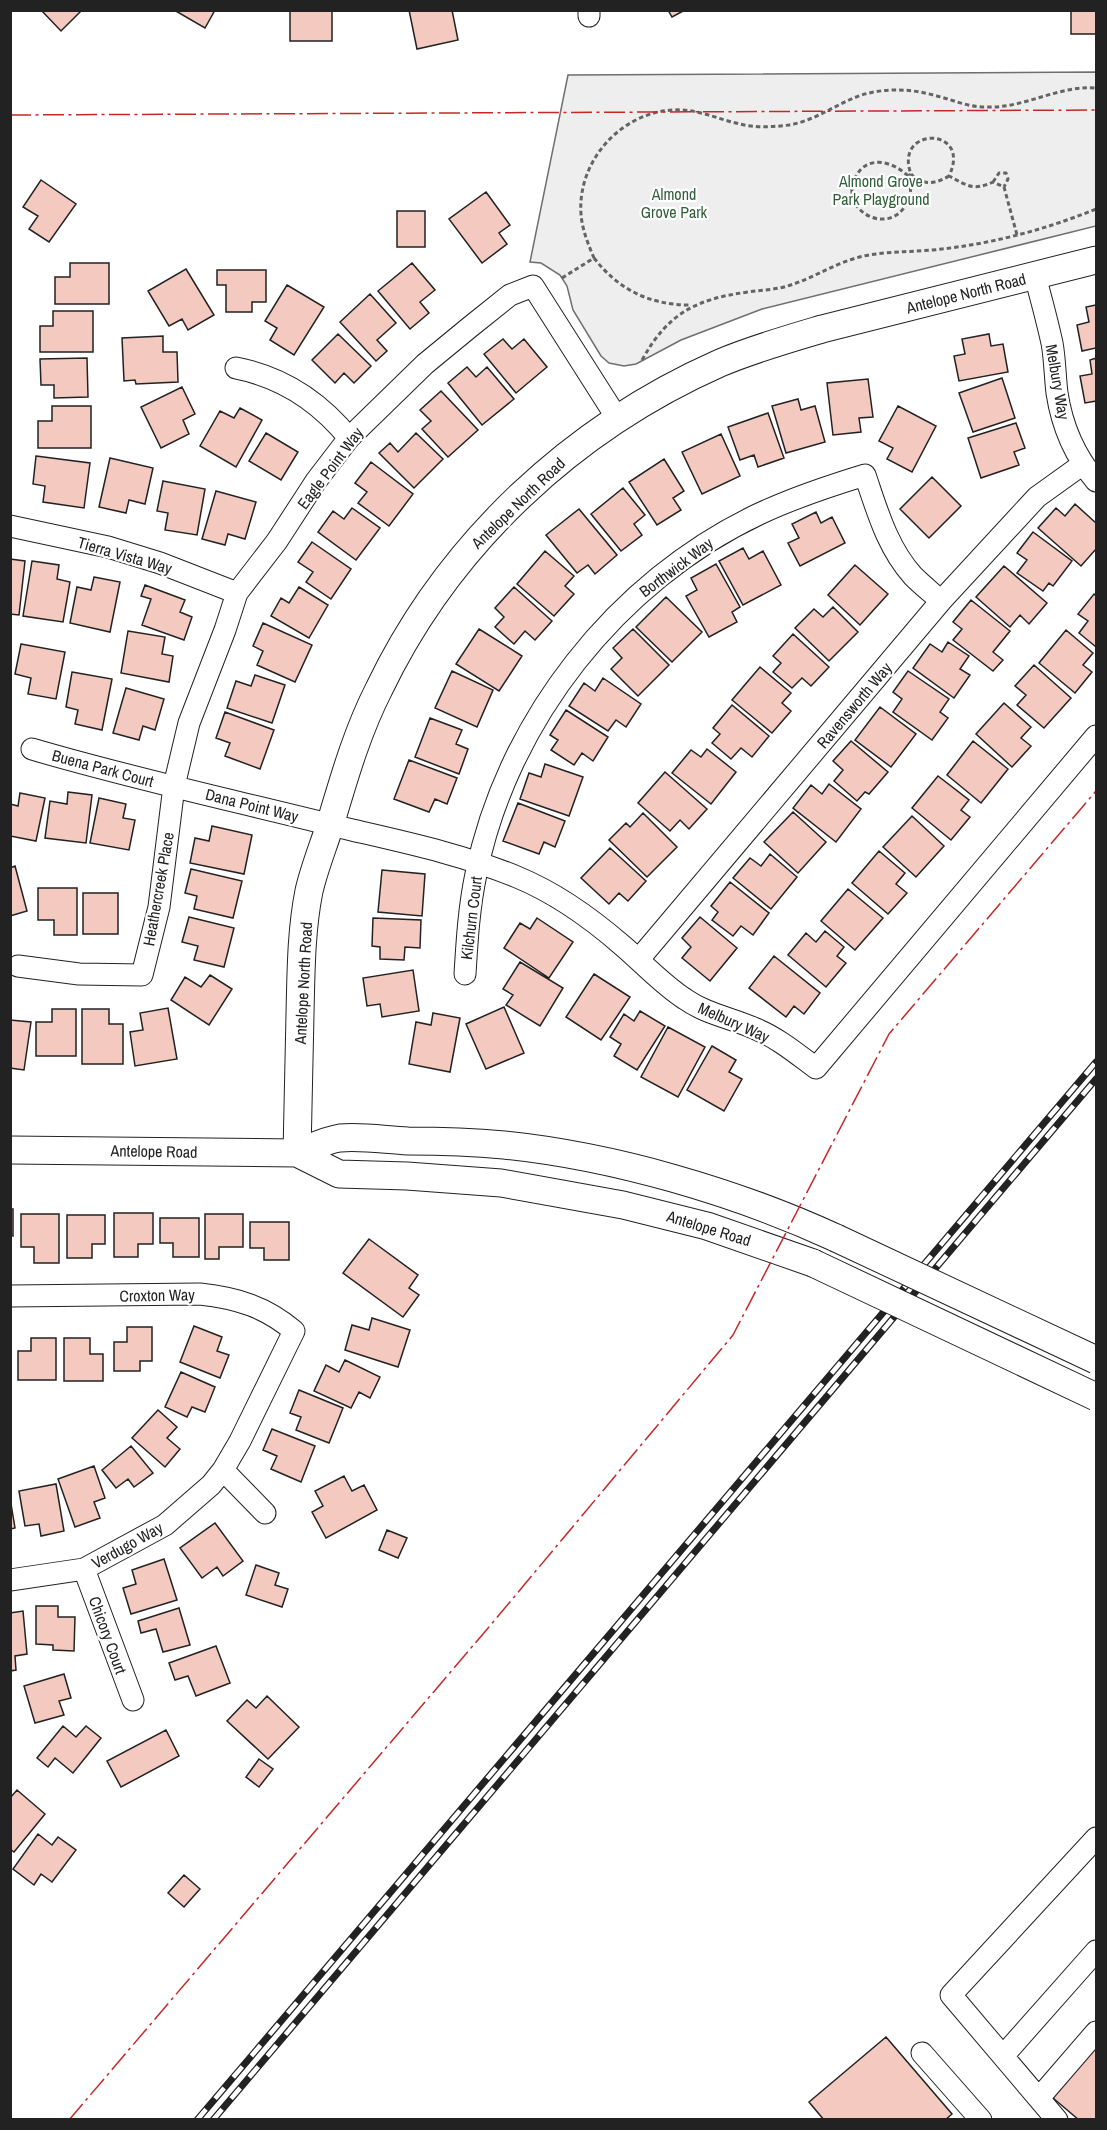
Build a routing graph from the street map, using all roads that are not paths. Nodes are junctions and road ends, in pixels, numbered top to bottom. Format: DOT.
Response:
graph roads {
  1 [pos="1096,260"];
  2 [pos="1035,276"];
  3 [pos="236,368"];
  4 [pos="617,418"];
  5 [pos="349,438"];
  6 [pos="1090,472"];
  7 [pos="10,526"];
  8 [pos="237,593"];
  9 [pos="941,601"];
  10 [pos="1096,736"];
  11 [pos="32,748"];
  12 [pos="174,786"];
  13 [pos="330,824"];
  14 [pos="479,862"];
  15 [pos="639,960"];
  16 [pos="18,966"];
  17 [pos="465,974"];
  18 [pos="10,1150"];
  19 [pos="297,1153"];
  20 [pos="10,1296"];
  21 [pos="294,1331"];
  22 [pos="1096,1360"];
  23 [pos="1096,1397"];
  24 [pos="223,1470"];
  25 [pos="265,1513"];
  26 [pos="84,1569"];
  27 [pos="10,1580"];
  28 [pos="133,1700"];
  29 [pos="1096,1838"];
  30 [pos="1096,1951"];
  31 [pos="1096,2032"];
  32 [pos="922,2054"];
  33 [pos="1003,2056"];
  34 [pos="1039,2098"];
  35 [pos="981,2120"];
  36 [pos="1057,2120"];
  1 -- 2 [label="main road, Antelope North Road"];
  2 -- 4 [label="main road, Antelope North Road"];
  2 -- 6 [label="street, Melbury Way"];
  3 -- 5 [label="street"];
  4 -- 5 [label="street, Eagle Point Way"];
  4 -- 13 [label="main road, Antelope North Road"];
  5 -- 8 [label="street, Eagle Point Way"];
  6 -- 9 [label="street, Ravensworth Way"];
  7 -- 8 [label="street, Tierra Vista Way"];
  8 -- 12 [label="street, Eagle Point Way"];
  9 -- 14 [label="street, Borthwick Way"];
  9 -- 15 [label="street, Ravensworth Way"];
  10 -- 15 [label="street, Melbury Way"];
  11 -- 12 [label="street, Buena Park Court"];
  12 -- 13 [label="street, Dana Point Way"];
  12 -- 16 [label="street, Heathercreek Place"];
  13 -- 14 [label="street, Melbury Way"];
  13 -- 19 [label="main road, Antelope North Road"];
  14 -- 15 [label="street, Melbury Way"];
  14 -- 17 [label="street, Kilchurn Court"];
  18 -- 19 [label="main road, Antelope Road"];
  19 -- 22 [label="main road, Antelope Road, bridge"];
  19 -- 23 [label="main road, Antelope Road, bridge"];
  20 -- 21 [label="street, Croxton Way"];
  21 -- 24 [label="street, Verdugo Way"];
  24 -- 25 [label="street"];
  24 -- 26 [label="street, Verdugo Way"];
  26 -- 27 [label="street, Verdugo Way"];
  26 -- 28 [label="street, Chicory Court"];
  29 -- 33 [label="street"];
  30 -- 33 [label="street"];
  31 -- 34 [label="street"];
  32 -- 35 [label="street"];
  33 -- 34 [label="street"];
  34 -- 36 [label="street"];
}
